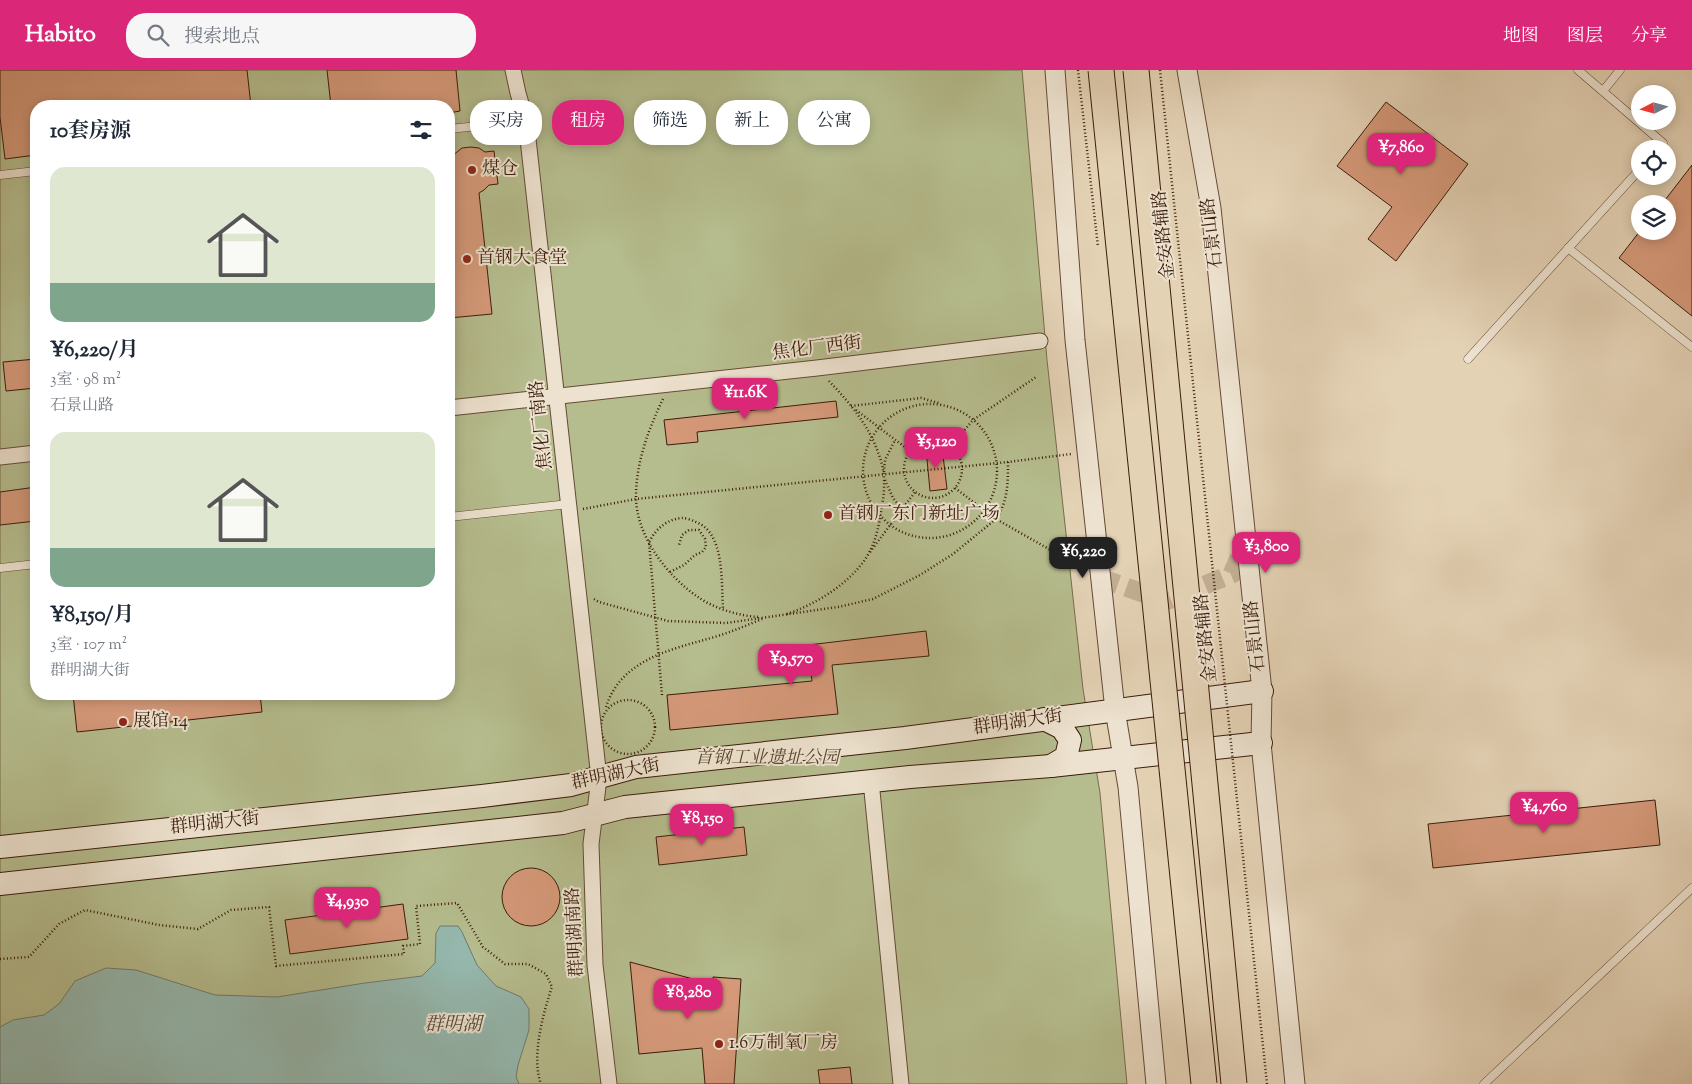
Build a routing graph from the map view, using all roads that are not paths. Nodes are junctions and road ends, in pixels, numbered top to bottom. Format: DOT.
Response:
graph roads {
  1 [pos="513,70"];
  2 [pos="1055,70"];
  3 [pos="1101,70"];
  4 [pos="1136,70"];
  5 [pos="1187,70"];
  6 [pos="1578,70"];
  7 [pos="1620,70"];
  8 [pos="1602,91"];
  9 [pos="520,100"];
  10 [pos="470,127"];
  11 [pos="455,128"];
  12 [pos="1659,140"];
  13 [pos="529,145"];
  14 [pos="30,172"];
  15 [pos="0,176"];
  16 [pos="1631,179"];
  17 [pos="1568,248"];
  18 [pos="1040,341"];
  19 [pos="1692,347"];
  20 [pos="1468,359"];
  21 [pos="558,396"];
  22 [pos="455,407"];
  23 [pos="30,454"];
  24 [pos="0,457"];
  25 [pos="569,508"];
  26 [pos="455,518"];
  27 [pos="30,565"];
  28 [pos="0,568"];
  29 [pos="1262,691"];
  30 [pos="1115,710"];
  31 [pos="1044,719"];
  32 [pos="1261,743"];
  33 [pos="1123,758"];
  34 [pos="1051,766"];
  35 [pos="599,778"];
  36 [pos="871,781"];
  37 [pos="593,815"];
  38 [pos="0,847"];
  39 [pos="0,884"];
  40 [pos="1692,888"];
  41 [pos="609,1084"];
  42 [pos="901,1084"];
  43 [pos="1156,1084"];
  44 [pos="1204,1084"];
  45 [pos="1234,1084"];
  46 [pos="1295,1084"];
  47 [pos="1484,1084"];
  1 -- 9 [label="street, 焦化厂南路"];
  2 -- 30 [label="street"];
  3 -- 44 [label="main road, bridge"];
  4 -- 45 [label="main road, bridge"];
  5 -- 29 [label="street, 石景山路"];
  6 -- 8 [label="lane"];
  7 -- 8 [label="lane"];
  8 -- 12 [label="lane"];
  10 -- 11 [label="lane"];
  13 -- 21 [label="street, 焦化厂南路"];
  14 -- 15 [label="lane"];
  16 -- 17 [label="lane"];
  17 -- 19 [label="lane"];
  17 -- 20 [label="lane"];
  18 -- 21 [label="street, 焦化厂西街"];
  21 -- 22 [label="street, 焦化厂西街"];
  21 -- 25 [label="street, 焦化厂南路"];
  23 -- 24 [label="street"];
  25 -- 26 [label="lane"];
  25 -- 35 [label="street, 焦化厂南路"];
  27 -- 28 [label="lane"];
  29 -- 30 [label="main road, 群明湖大街"];
  29 -- 32 [label="street, 石景山路"];
  30 -- 31 [label="main road, 群明湖大街"];
  30 -- 33 [label="street"];
  31 -- 34 [label="main road"];
  31 -- 35 [label="main road, 群明湖大街"];
  32 -- 33 [label="main road, 群明湖大街"];
  32 -- 46 [label="street, 石景山路"];
  33 -- 34 [label="main road, 群明湖大街"];
  33 -- 43 [label="street"];
  34 -- 36 [label="main road, 群明湖大街"];
  35 -- 37 [label="street, 群明湖南路"];
  35 -- 38 [label="main road, 群明湖大街"];
  36 -- 37 [label="main road, 群明湖大街"];
  36 -- 42 [label="street"];
  37 -- 39 [label="main road, 群明湖大街"];
  37 -- 41 [label="street, 群明湖南路"];
  40 -- 47 [label="lane"];
}
